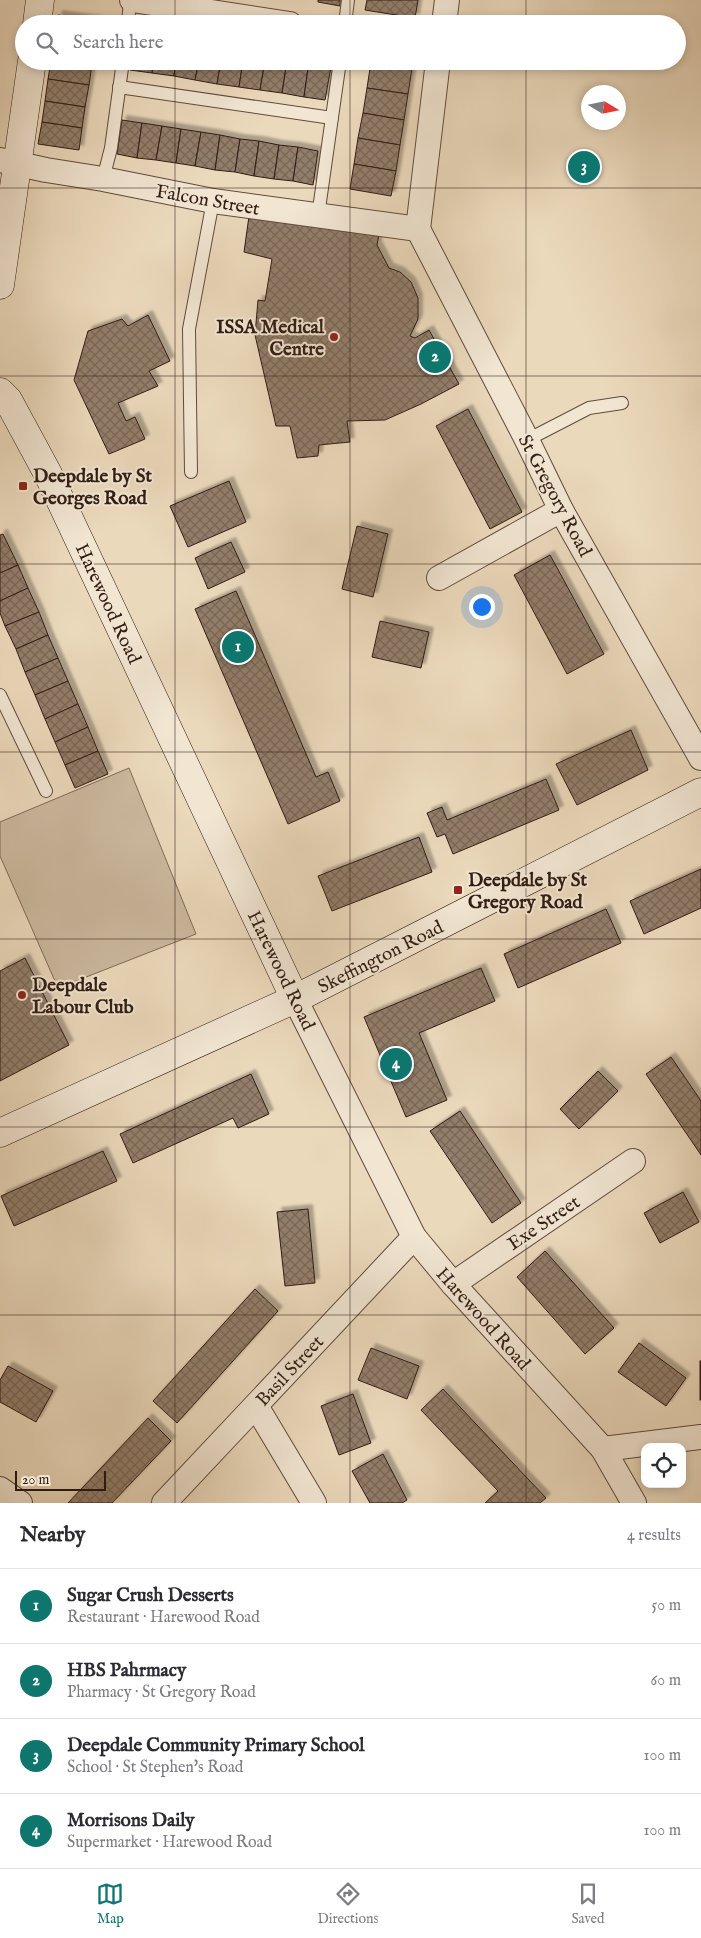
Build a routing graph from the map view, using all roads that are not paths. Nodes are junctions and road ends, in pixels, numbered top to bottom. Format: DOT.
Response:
graph roads {
  1 [pos="40,0"];
  2 [pos="131,0"];
  3 [pos="348,0"];
  4 [pos="447,0"];
  5 [pos="38,15"];
  6 [pos="129,15"];
  7 [pos="230,15"];
  8 [pos="346,15"];
  9 [pos="445,15"];
  10 [pos="30,70"];
  11 [pos="122,70"];
  12 [pos="339,70"];
  13 [pos="437,70"];
  14 [pos="119,87"];
  15 [pos="332,118"];
  16 [pos="9,162"];
  17 [pos="102,179"];
  18 [pos="213,201"];
  19 [pos="318,216"];
  20 [pos="418,229"];
  21 [pos="0,285"];
  22 [pos="0,392"];
  23 [pos="622,403"];
  24 [pos="528,440"];
  25 [pos="191,472"];
  26 [pos="561,510"];
  27 [pos="439,578"];
  28 [pos="0,695"];
  29 [pos="701,758"];
  30 [pos="46,791"];
  31 [pos="701,792"];
  32 [pos="295,999"];
  33 [pos="0,1133"];
  34 [pos="633,1161"];
  35 [pos="414,1236"];
  36 [pos="453,1284"];
  37 [pos="256,1406"];
  38 [pos="701,1437"];
  39 [pos="603,1450"];
  40 [pos="0,1488"];
  41 [pos="20,1503"];
  42 [pos="164,1503"];
  43 [pos="314,1503"];
  44 [pos="634,1503"];
  1 -- 5 [label="street"];
  2 -- 6 [label="lane"];
  2 -- 7 [label="street"];
  3 -- 8 [label="lane"];
  4 -- 9 [label="street"];
  10 -- 16 [label="street"];
  11 -- 14 [label="lane"];
  12 -- 15 [label="lane"];
  13 -- 20 [label="street"];
  14 -- 15 [label="lane"];
  14 -- 17 [label="lane"];
  15 -- 19 [label="lane"];
  16 -- 17 [label="street, Falcon Street"];
  16 -- 21 [label="street"];
  17 -- 18 [label="street, Falcon Street"];
  18 -- 19 [label="street, Falcon Street"];
  18 -- 25 [label="lane"];
  19 -- 20 [label="street, Falcon Street"];
  20 -- 24 [label="street, St Gregory Road"];
  22 -- 32 [label="street, Harewood Road"];
  23 -- 24 [label="lane"];
  24 -- 26 [label="street, St Gregory Road"];
  26 -- 27 [label="street"];
  26 -- 29 [label="street, St Gregory Road"];
  28 -- 30 [label="lane"];
  31 -- 32 [label="street, Skeffington Road"];
  32 -- 33 [label="street, Skeffington Road"];
  32 -- 35 [label="street, Harewood Road"];
  34 -- 36 [label="street, Exe Street"];
  35 -- 36 [label="street, Harewood Road"];
  35 -- 37 [label="street, Basil Street"];
  36 -- 39 [label="street, Harewood Road"];
  37 -- 42 [label="street, Basil Street"];
  37 -- 43 [label="street"];
  38 -- 39 [label="street"];
  39 -- 44 [label="street, Harewood Road"];
  40 -- 41 [label="street"];
}
